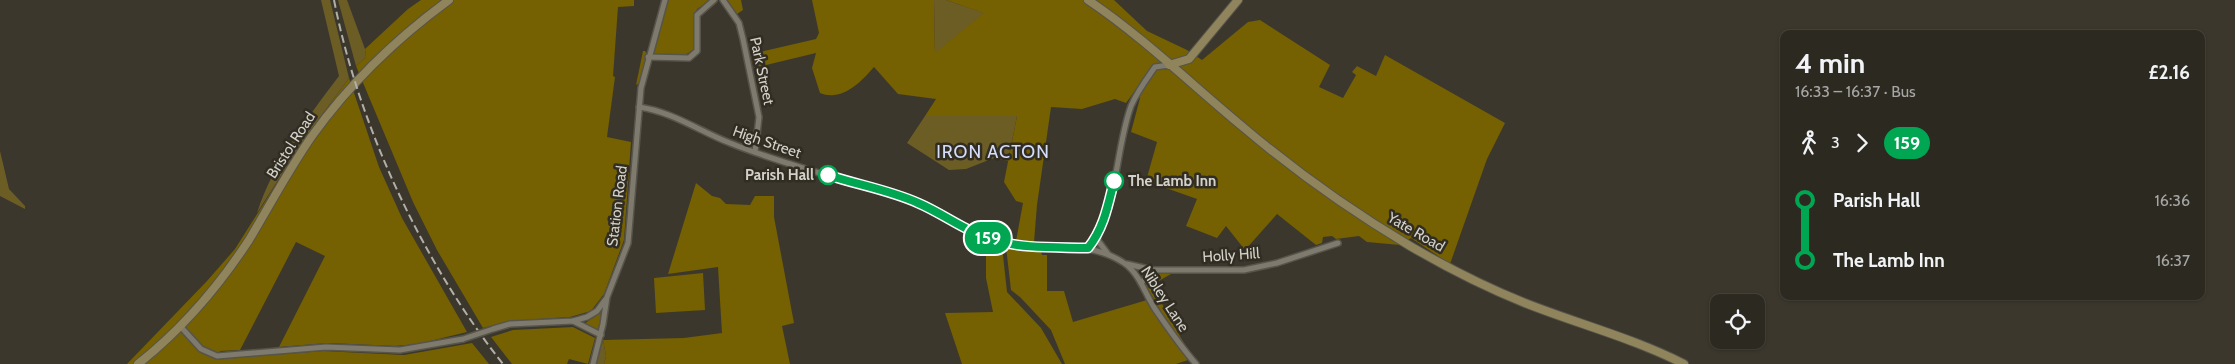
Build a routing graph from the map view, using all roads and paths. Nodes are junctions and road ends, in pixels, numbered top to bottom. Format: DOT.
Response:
graph roads {
  1 [pos="449,0"];
  2 [pos="665,0"];
  3 [pos="714,0"];
  4 [pos="723,0"];
  5 [pos="1088,0"];
  6 [pos="1238,0"];
  7 [pos="648,57"];
  8 [pos="1169,65"];
  9 [pos="639,107"];
  10 [pos="755,152"];
  11 [pos="1096,238"];
  12 [pos="1338,243"];
  13 [pos="1088,248"];
  14 [pos="1108,254"];
  15 [pos="1124,263"];
  16 [pos="1153,270"];
  17 [pos="1141,283"];
  18 [pos="607,297"];
  19 [pos="573,321"];
  20 [pos="180,327"];
  21 [pos="601,335"];
  22 [pos="138,364"];
  23 [pos="593,364"];
  24 [pos="1196,364"];
  25 [pos="1684,364"];
  1 -- 20 [label="main road, Bristol Road"];
  2 -- 7 [label="street, Station Road"];
  3 -- 7 [label="street"];
  4 -- 10 [label="street, Park Street"];
  5 -- 8 [label="main road, Yate Road"];
  6 -- 8 [label="main road"];
  7 -- 9 [label="street, Station Road"];
  8 -- 11 [label="street"];
  8 -- 25 [label="main road, Yate Road"];
  9 -- 10 [label="street, High Street"];
  9 -- 18 [label="street, Station Road"];
  10 -- 13 [label="street, High Street"];
  11 -- 13 [label="street"];
  11 -- 14 [label="street, Nibley Lane"];
  12 -- 16 [label="street, Holly Hill"];
  13 -- 14 [label="street, Nibley Lane"];
  14 -- 15 [label="street, Nibley Lane"];
  15 -- 16 [label="street, Holly Hill"];
  15 -- 17 [label="street, Nibley Lane"];
  16 -- 17 [label="street"];
  17 -- 24 [label="street, Nibley Lane"];
  18 -- 19 [label="street"];
  18 -- 21 [label="street, Station Road"];
  19 -- 20 [label="street, bridge"];
  19 -- 21 [label="street"];
  20 -- 22 [label="main road, Bristol Road"];
  21 -- 23 [label="street, Station Road"];
}
